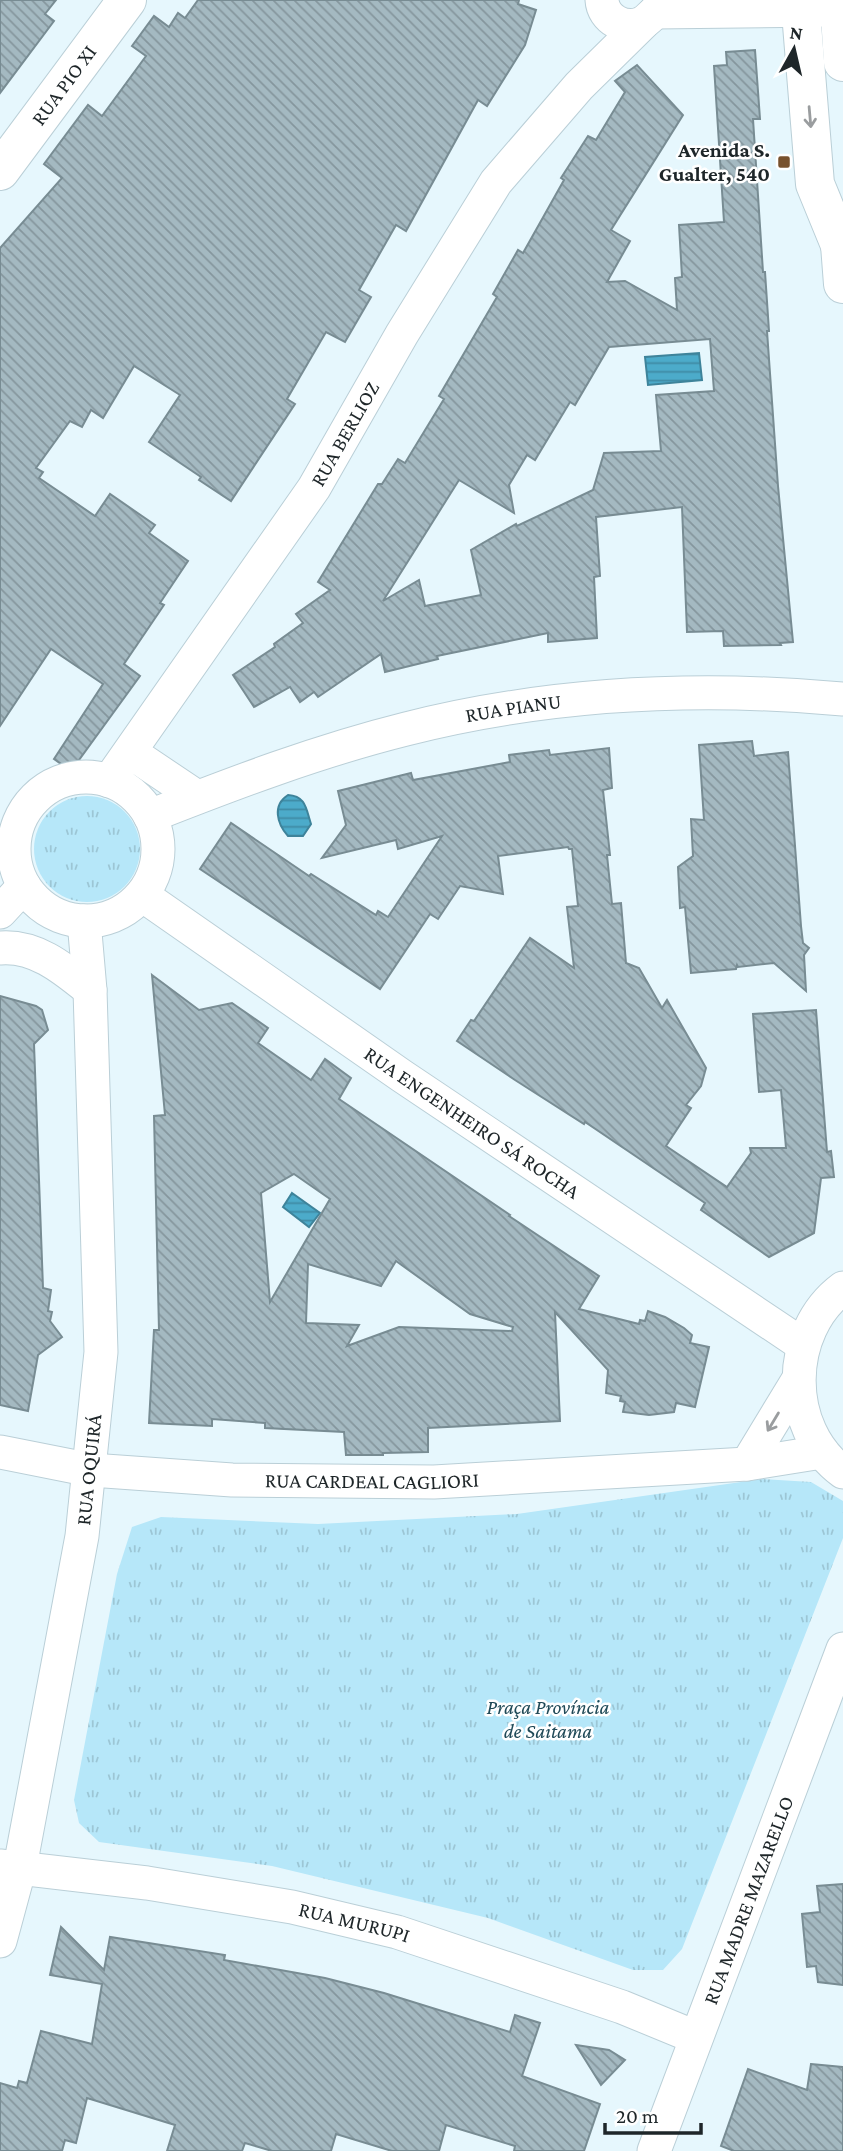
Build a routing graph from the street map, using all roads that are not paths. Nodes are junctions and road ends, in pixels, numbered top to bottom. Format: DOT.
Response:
graph roads {
  1 [pos="127,0"];
  2 [pos="840,5"];
  3 [pos="800,6"];
  4 [pos="623,9"];
  5 [pos="843,61"];
  6 [pos="0,171"];
  7 [pos="842,237"];
  8 [pos="843,284"];
  9 [pos="843,699"];
  10 [pos="130,752"];
  11 [pos="109,781"];
  12 [pos="197,797"];
  13 [pos="12,807"];
  14 [pos="150,816"];
  15 [pos="24,886"];
  16 [pos="142,895"];
  17 [pos="0,912"];
  18 [pos="84,921"];
  19 [pos="0,948"];
  20 [pos="90,990"];
  21 [pos="843,1288"];
  22 [pos="803,1345"];
  23 [pos="798,1380"];
  24 [pos="0,1452"];
  25 [pos="833,1462"];
  26 [pos="747,1464"];
  27 [pos="90,1470"];
  28 [pos="843,1649"];
  29 [pos="10,1867"];
  30 [pos="0,1941"];
  31 [pos="695,2037"];
  32 [pos="654,2151"];
  1 -- 6 [label="street, RUA PIO XI"];
  2 -- 3 [label="street"];
  2 -- 5 [label="street"];
  3 -- 4 [label="street"];
  3 -- 7 [label="street, one-way"];
  4 -- 10 [label="street, RUA BERLIOZ"];
  7 -- 8 [label="street"];
  9 -- 12 [label="street, RUA PIANU"];
  10 -- 11 [label="street, RUA BERLIOZ"];
  10 -- 12 [label="street"];
  11 -- 13 [label="street"];
  11 -- 14 [label="street"];
  12 -- 14 [label="street, RUA PIANU"];
  13 -- 15 [label="street"];
  14 -- 16 [label="street"];
  15 -- 17 [label="street"];
  15 -- 18 [label="street"];
  16 -- 18 [label="street"];
  16 -- 22 [label="street, RUA ENGENHEIRO SÁ ROCHA"];
  18 -- 20 [label="street, RUA OQUIRÁ"];
  19 -- 20 [label="street"];
  20 -- 27 [label="street, RUA OQUIRÁ"];
  21 -- 22 [label="street"];
  22 -- 23 [label="street"];
  23 -- 25 [label="street"];
  23 -- 26 [label="street, one-way"];
  24 -- 27 [label="street, RUA CARDEAL CAGLIORI"];
  25 -- 26 [label="street, RUA CARDEAL CAGLIORI"];
  26 -- 27 [label="street, RUA CARDEAL CAGLIORI"];
  27 -- 29 [label="street, RUA OQUIRÁ"];
  28 -- 31 [label="street, RUA MADRE MAZARELLO"];
  29 -- 30 [label="street, RUA OQUIRÁ"];
  29 -- 31 [label="street, RUA MURUPI"];
  31 -- 32 [label="street, RUA MADRE MAZARELLO"];
}
